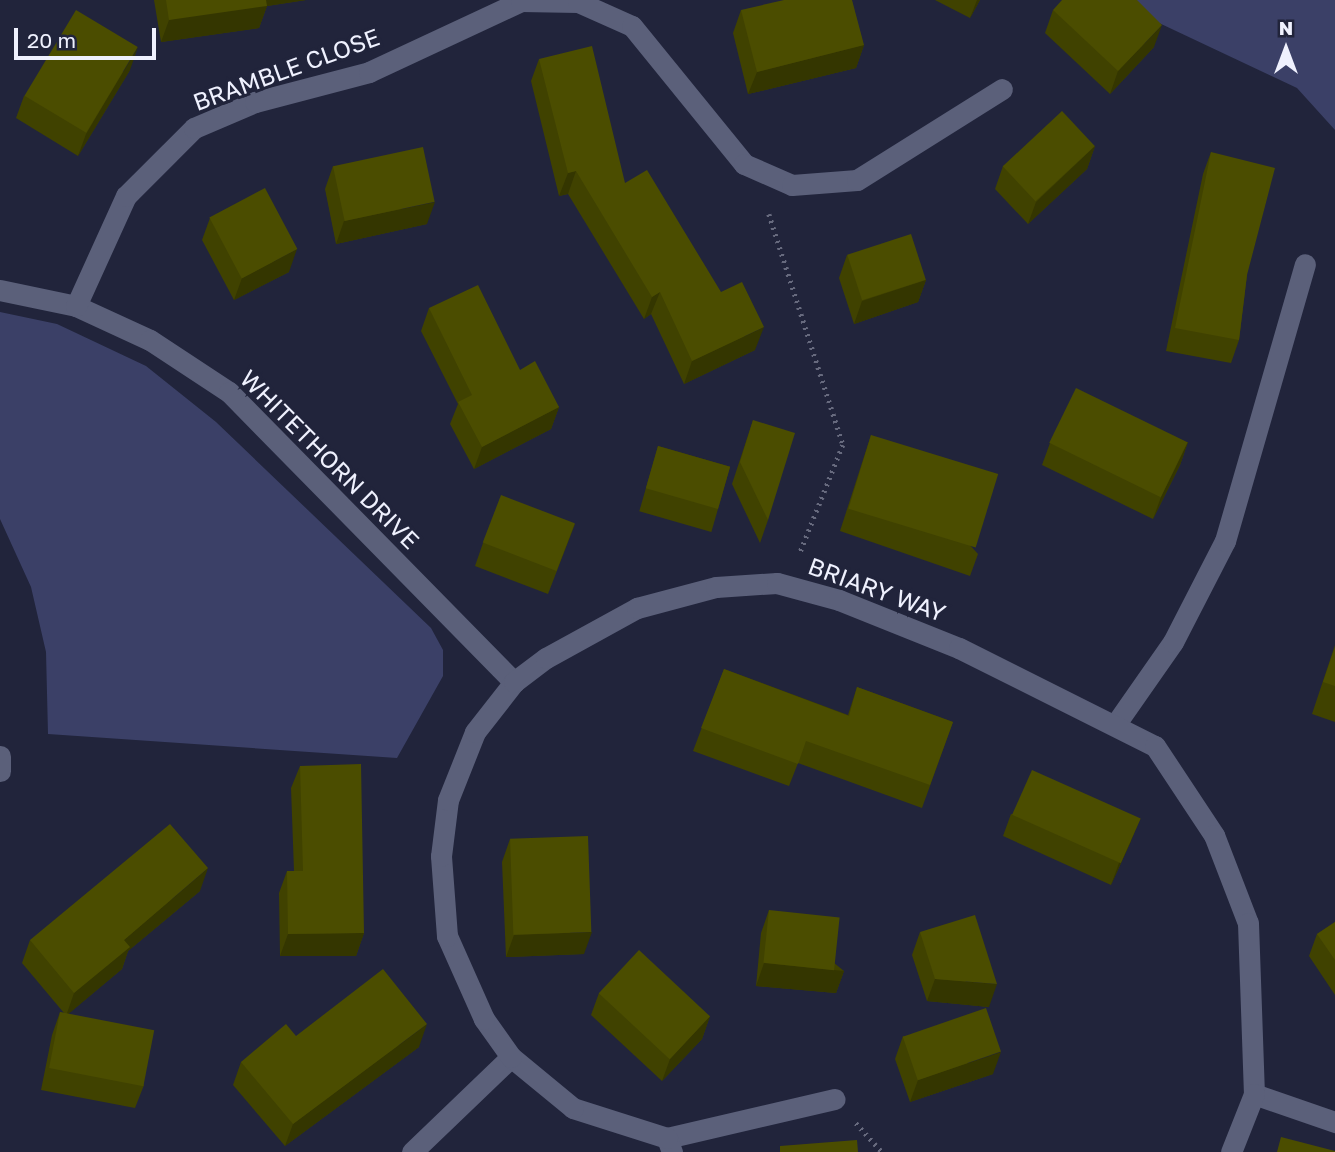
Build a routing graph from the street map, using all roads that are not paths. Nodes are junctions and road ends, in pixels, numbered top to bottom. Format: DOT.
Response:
graph roads {
  1 [pos="1002,89"];
  2 [pos="1305,264"];
  3 [pos="0,290"];
  4 [pos="76,306"];
  5 [pos="514,682"];
  6 [pos="1115,725"];
  7 [pos="0,756"];
  8 [pos="0,771"];
  9 [pos="510,1057"];
  10 [pos="1254,1094"];
  11 [pos="835,1099"];
  12 [pos="1335,1122"];
  13 [pos="670,1145"];
  14 [pos="412,1152"];
  15 [pos="1231,1152"];
  1 -- 4 [label="street, BRAMBLE CLOSE"];
  2 -- 6 [label="street"];
  3 -- 4 [label="street, WHITETHORN DRIVE"];
  4 -- 5 [label="street, WHITETHORN DRIVE"];
  5 -- 6 [label="street, BRIARY WAY"];
  5 -- 9 [label="street, BRIARY WAY"];
  6 -- 10 [label="street, BRIARY WAY"];
  7 -- 8 [label="street"];
  9 -- 13 [label="street, BRIARY WAY"];
  9 -- 14 [label="street"];
  10 -- 12 [label="street"];
  10 -- 15 [label="street, BRIARY WAY"];
  11 -- 13 [label="street"];
}
